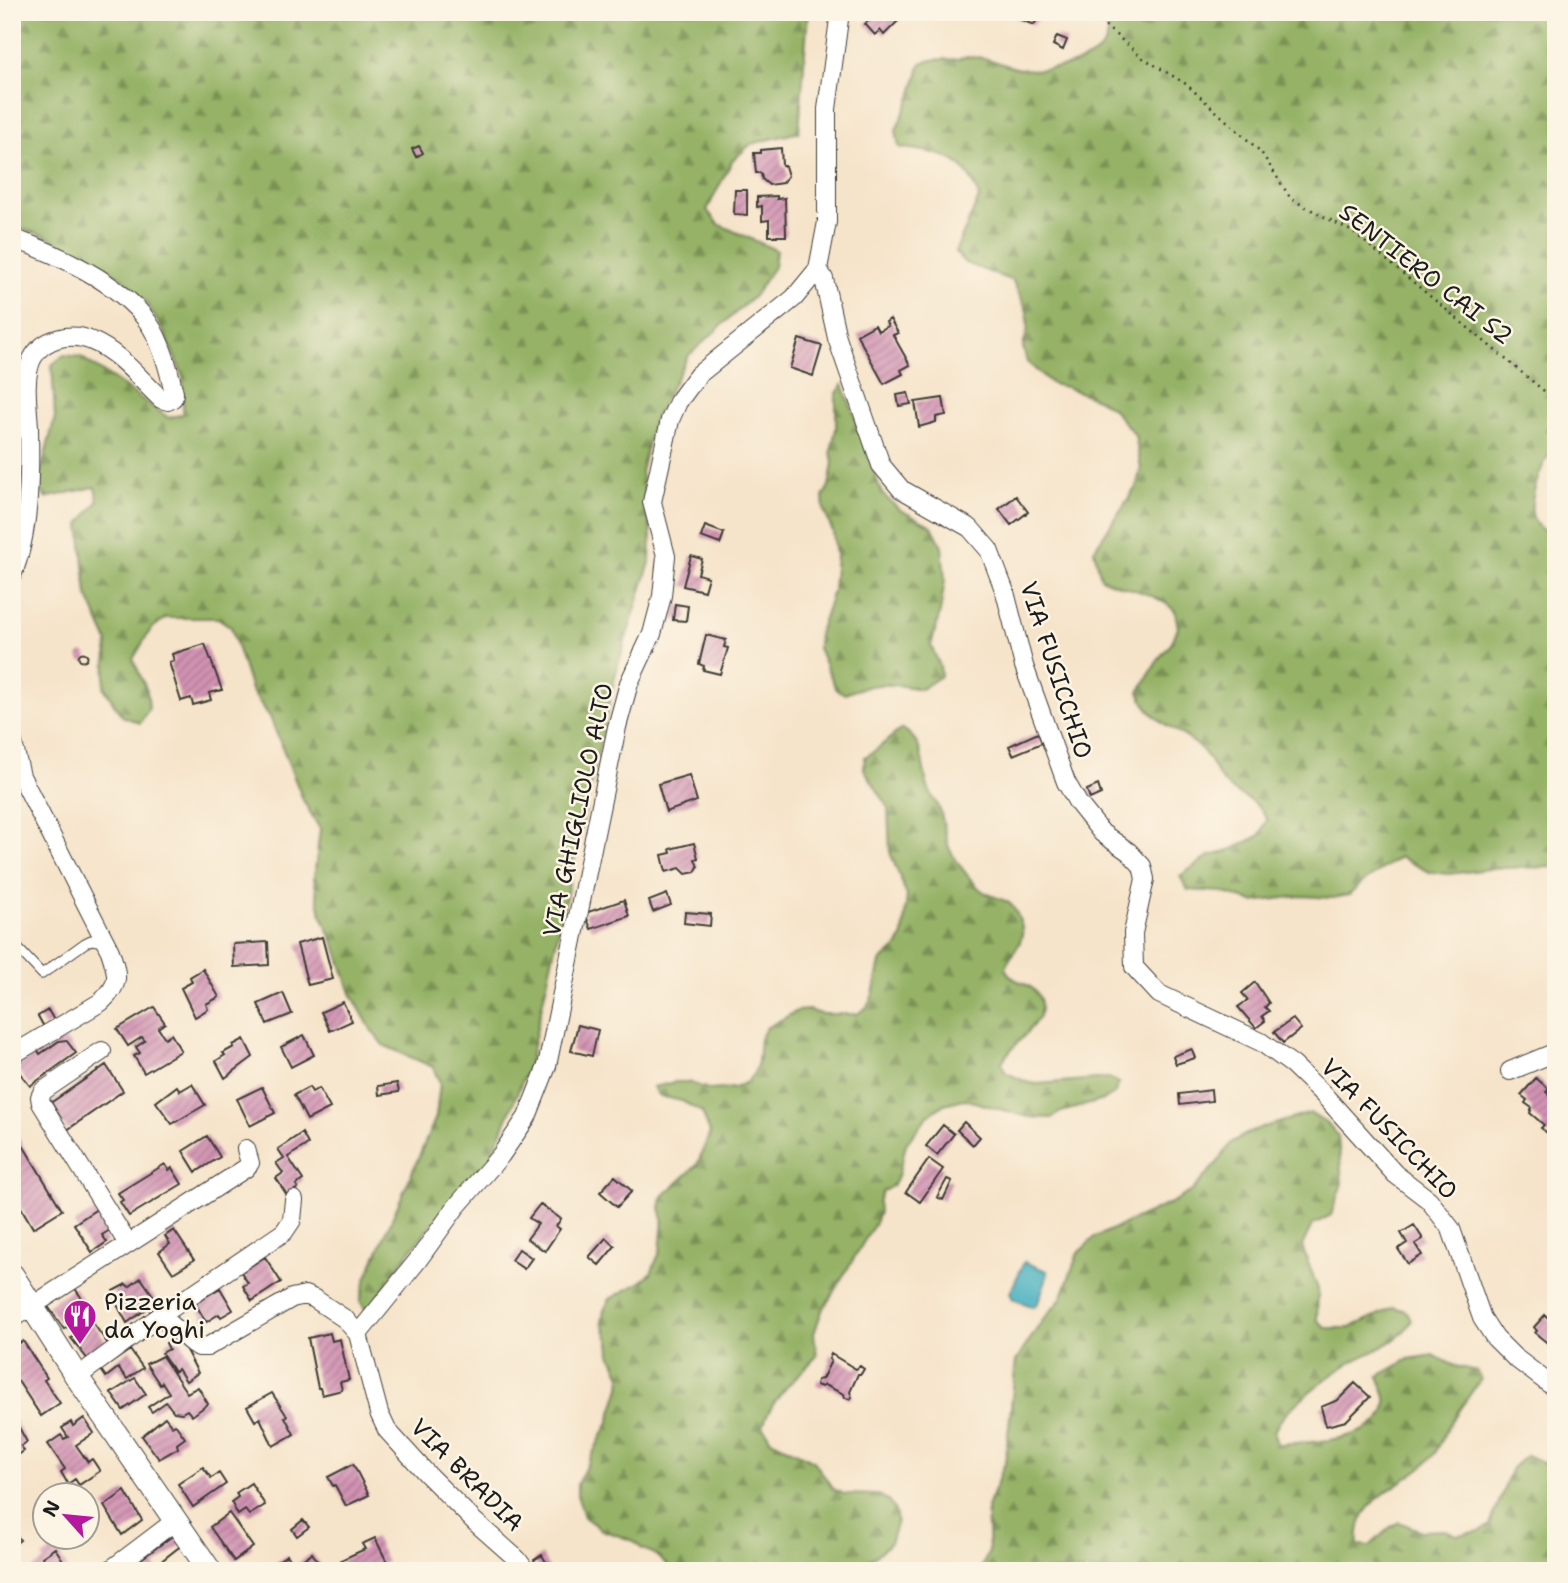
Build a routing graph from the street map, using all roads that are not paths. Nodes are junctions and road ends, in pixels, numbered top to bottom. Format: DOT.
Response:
graph roads {
  1 [pos="840,12"];
  2 [pos="12,238"];
  3 [pos="818,269"];
  4 [pos="12,575"];
  5 [pos="12,739"];
  6 [pos="12,942"];
  7 [pos="105,942"];
  8 [pos="102,1051"];
  9 [pos="1556,1052"];
  10 [pos="12,1055"];
  11 [pos="1510,1072"];
  12 [pos="246,1149"];
  13 [pos="294,1200"];
  14 [pos="128,1244"];
  15 [pos="12,1275"];
  16 [pos="21,1313"];
  17 [pos="160,1316"];
  18 [pos="358,1334"];
  19 [pos="76,1377"];
  20 [pos="1556,1389"];
  21 [pos="175,1521"];
  22 [pos="109,1571"];
  23 [pos="210,1571"];
  24 [pos="526,1571"];
  1 -- 3 [label="street, VIA GHIGLIOLO ALTO"];
  2 -- 4 [label="street"];
  3 -- 18 [label="street, VIA GHIGLIOLO ALTO"];
  3 -- 20 [label="street, VIA FUSICCHIO"];
  5 -- 7 [label="street"];
  6 -- 7 [label="lane"];
  7 -- 10 [label="street"];
  8 -- 14 [label="street"];
  9 -- 11 [label="street"];
  12 -- 14 [label="street"];
  13 -- 17 [label="street"];
  14 -- 16 [label="street"];
  15 -- 16 [label="street"];
  16 -- 19 [label="street"];
  17 -- 18 [label="street"];
  17 -- 19 [label="street"];
  18 -- 24 [label="street, VIA BRADIA"];
  19 -- 21 [label="street"];
  21 -- 22 [label="street"];
  21 -- 23 [label="street"];
}
